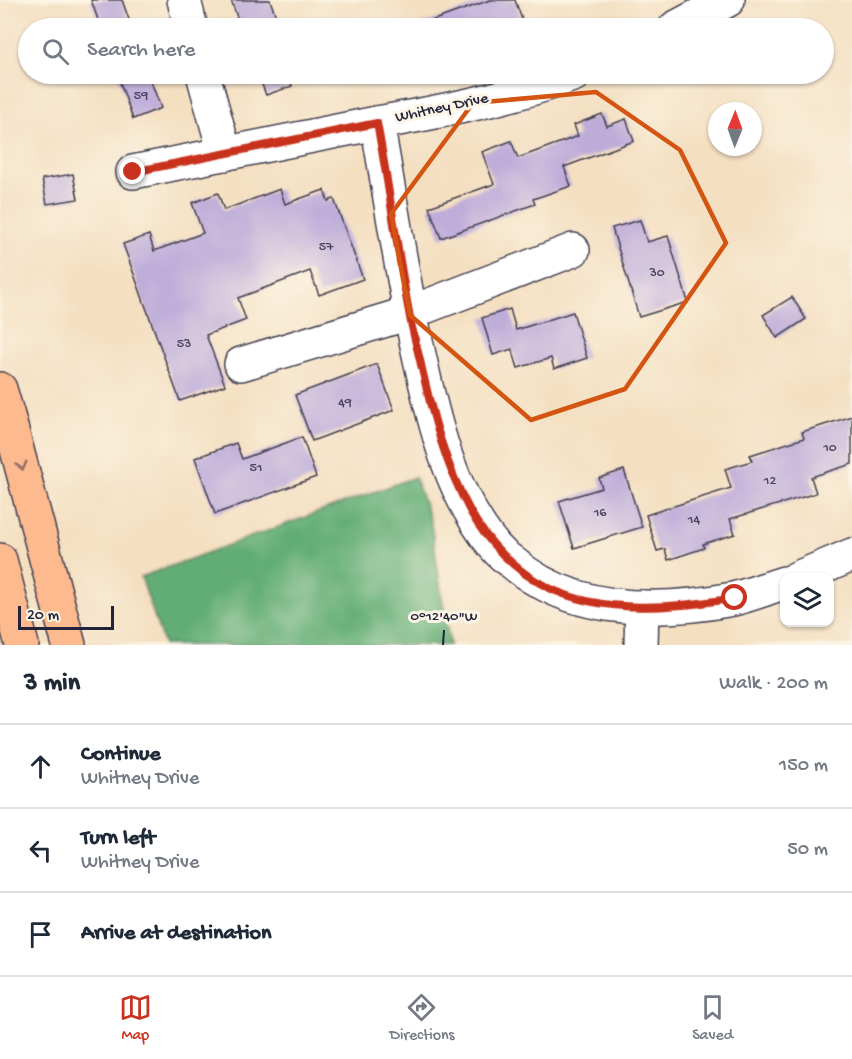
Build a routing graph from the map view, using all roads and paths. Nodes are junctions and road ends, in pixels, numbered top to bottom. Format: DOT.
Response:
graph roads {
  1 [pos="184,0"];
  2 [pos="728,0"];
  3 [pos="188,18"];
  4 [pos="694,18"];
  5 [pos="206,84"];
  6 [pos="542,84"];
  7 [pos="377,123"];
  8 [pos="225,154"];
  9 [pos="133,172"];
  10 [pos="573,250"];
  11 [pos="409,313"];
  12 [pos="241,364"];
  13 [pos="0,389"];
  14 [pos="852,555"];
  15 [pos="0,560"];
  16 [pos="809,573"];
  17 [pos="780,584"];
  18 [pos="642,607"];
  19 [pos="22,645"];
  20 [pos="69,645"];
  21 [pos="641,645"];
  1 -- 3 [label="street"];
  2 -- 4 [label="street"];
  5 -- 8 [label="street"];
  6 -- 7 [label="street, Whitney Drive"];
  7 -- 8 [label="street, Whitney Drive"];
  7 -- 11 [label="street, Whitney Drive"];
  8 -- 9 [label="street, Whitney Drive"];
  10 -- 11 [label="street"];
  11 -- 12 [label="street"];
  11 -- 18 [label="street, Whitney Drive"];
  13 -- 20 [label="main road, one-way"];
  14 -- 16 [label="street"];
  15 -- 19 [label="main road"];
  17 -- 18 [label="street, Whitney Drive"];
  18 -- 21 [label="street"];
}
